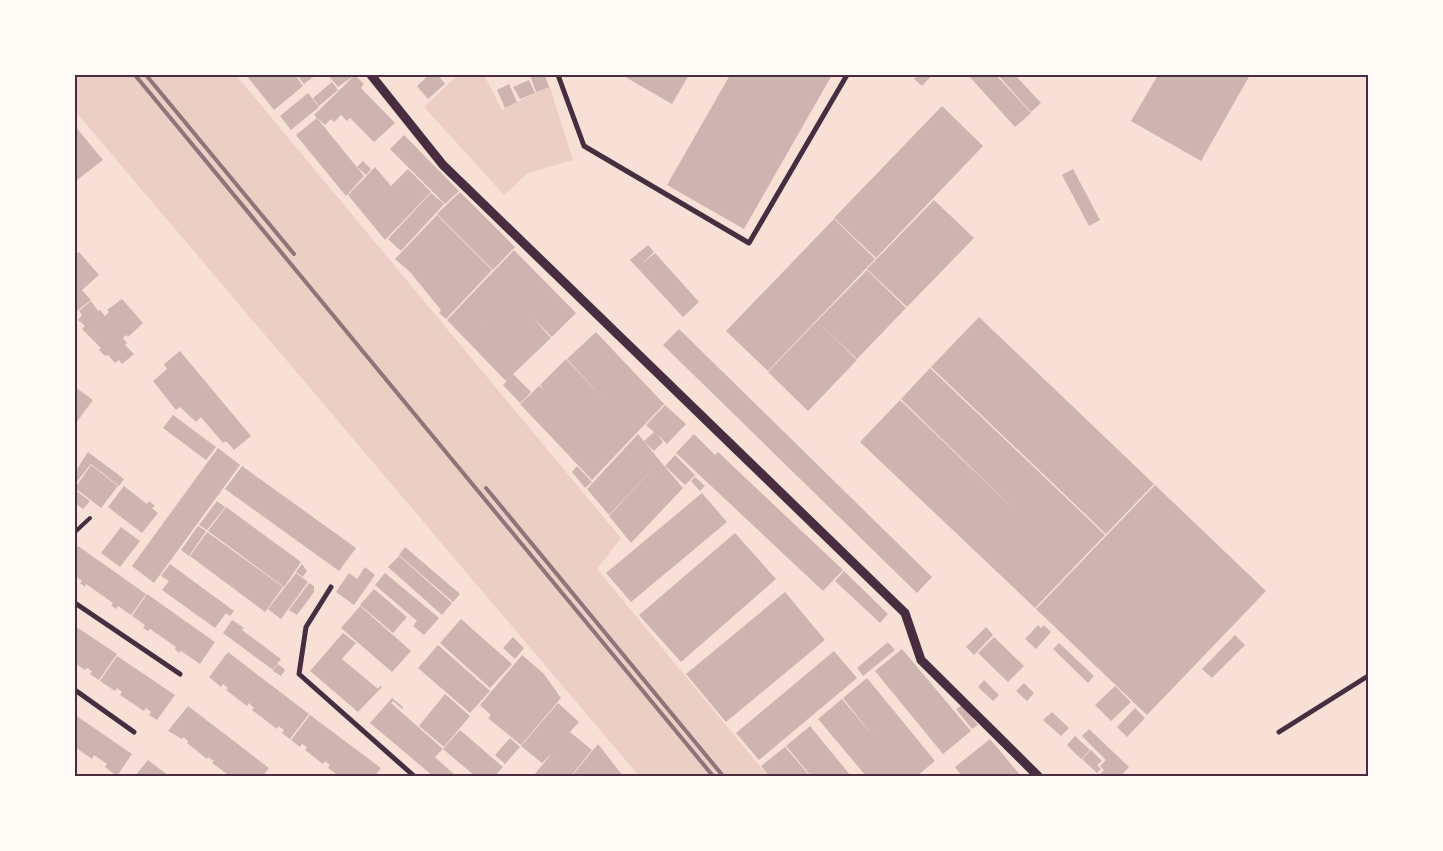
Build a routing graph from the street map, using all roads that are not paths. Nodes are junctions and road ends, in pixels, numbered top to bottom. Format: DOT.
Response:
graph roads {
  1 [pos="371,75"];
  2 [pos="558,75"];
  3 [pos="847,75"];
  4 [pos="90,518"];
  5 [pos="75,532"];
  6 [pos="331,587"];
  7 [pos="75,603"];
  8 [pos="180,674"];
  9 [pos="1368,676"];
  10 [pos="75,690"];
  11 [pos="134,732"];
  12 [pos="1279,732"];
  13 [pos="414,776"];
  14 [pos="1038,776"];
  1 -- 14 [label="street"];
  2 -- 3 [label="street"];
  4 -- 5 [label="lane"];
  6 -- 13 [label="street"];
  7 -- 8 [label="street"];
  9 -- 12 [label="street"];
  10 -- 11 [label="street"];
}
